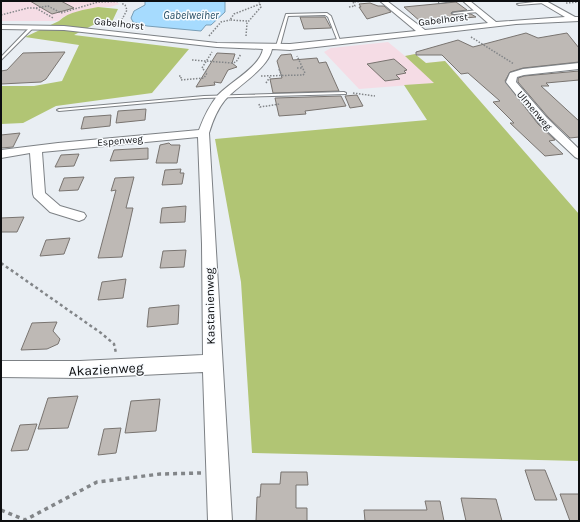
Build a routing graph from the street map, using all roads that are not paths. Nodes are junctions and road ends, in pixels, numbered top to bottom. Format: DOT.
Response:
graph roads {
  1 [pos="383,1"];
  2 [pos="451,1"];
  3 [pos="466,1"];
  4 [pos="561,1"];
  5 [pos="440,2"];
  6 [pos="544,2"];
  7 [pos="518,4"];
  8 [pos="478,11"];
  9 [pos="454,13"];
  10 [pos="576,19"];
  11 [pos="494,24"];
  12 [pos="1,27"];
  13 [pos="32,27"];
  14 [pos="424,33"];
  15 [pos="340,42"];
  16 [pos="276,46"];
  17 [pos="1,59"];
  18 [pos="579,66"];
  19 [pos="344,93"];
  20 [pos="223,96"];
  21 [pos="59,110"];
  22 [pos="203,133"];
  23 [pos="36,149"];
  24 [pos="1,154"];
  25 [pos="579,155"];
  26 [pos="79,216"];
  27 [pos="212,363"];
  28 [pos="1,369"];
  29 [pos="220,521"];
  1 -- 14 [label="street"];
  2 -- 5 [label="lane"];
  3 -- 8 [label="street"];
  4 -- 6 [label="street"];
  6 -- 7 [label="lane"];
  6 -- 10 [label="street"];
  8 -- 9 [label="lane"];
  8 -- 11 [label="street"];
  10 -- 11 [label="street, Gabelhorst"];
  11 -- 14 [label="street, Gabelhorst"];
  12 -- 13 [label="street, Gabelhorst"];
  13 -- 16 [label="street, Gabelhorst"];
  13 -- 17 [label="lane"];
  14 -- 15 [label="street, Gabelhorst"];
  15 -- 16 [label="street, Gabelhorst"];
  15 -- 16 [label="lane"];
  16 -- 20 [label="street, Kastanienweg"];
  18 -- 25 [label="street, Ulmenweg"];
  19 -- 20 [label="lane"];
  20 -- 21 [label="lane"];
  20 -- 22 [label="street, Kastanienweg"];
  22 -- 23 [label="street, Espenweg"];
  22 -- 27 [label="street, Kastanienweg"];
  23 -- 24 [label="street, Espenweg"];
  23 -- 26 [label="street"];
  27 -- 28 [label="street, Akazienweg"];
  27 -- 29 [label="street, Kastanienweg"];
}
